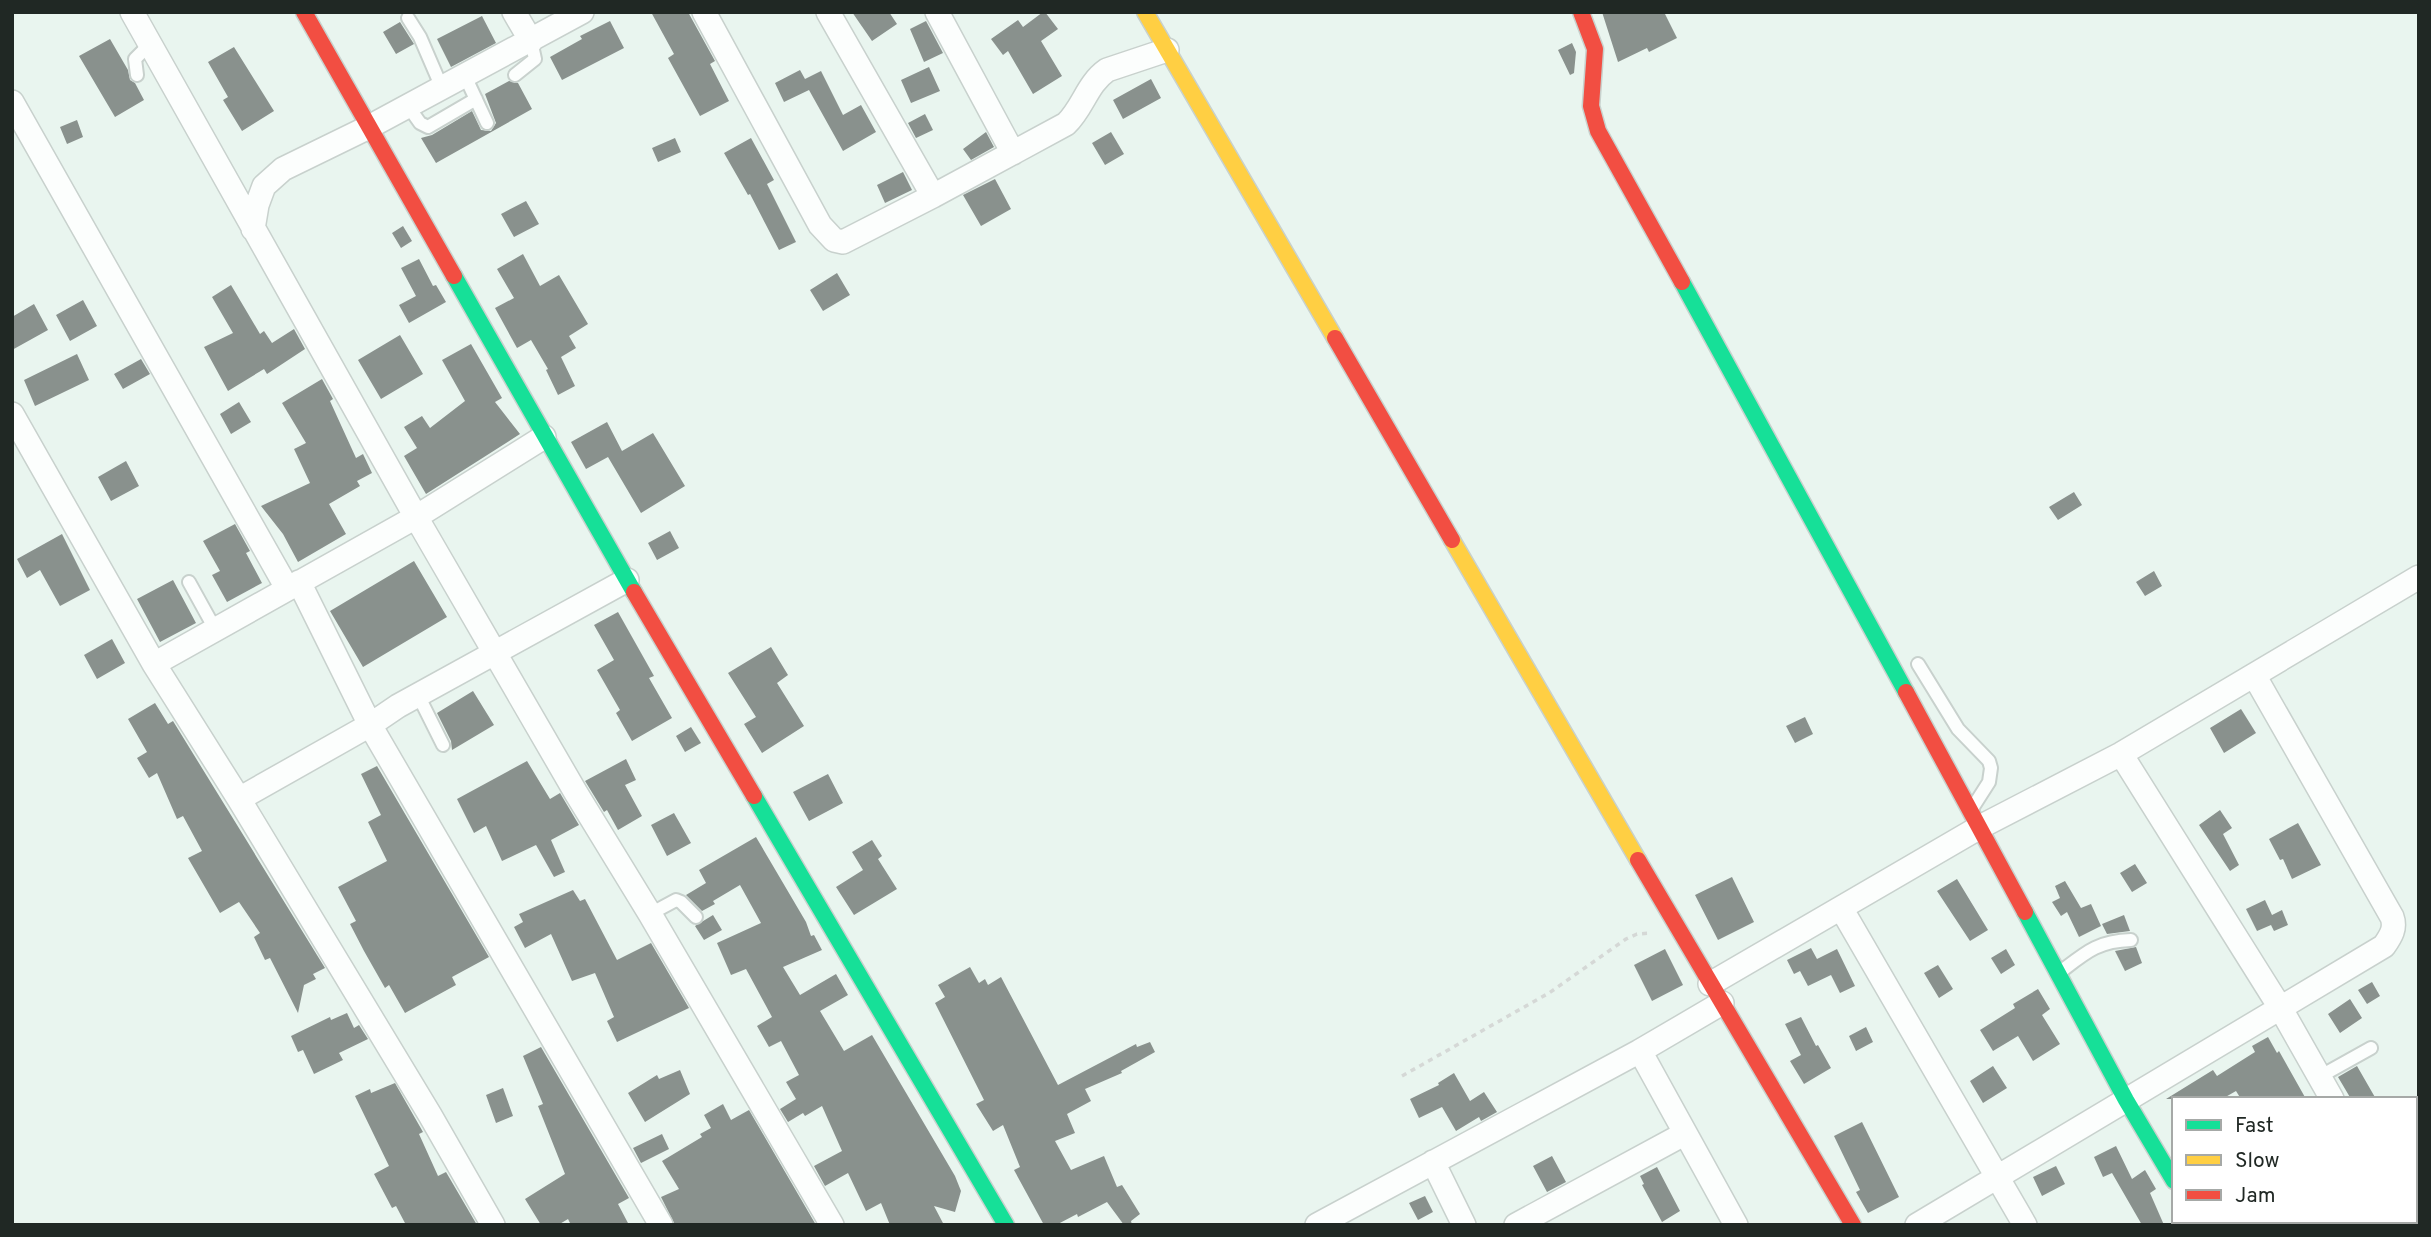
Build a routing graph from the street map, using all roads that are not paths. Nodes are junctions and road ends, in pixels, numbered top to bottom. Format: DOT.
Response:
graph roads {
  1 [pos="132,12"];
  2 [pos="304,12"];
  3 [pos="514,12"];
  4 [pos="582,12"];
  5 [pos="704,12"];
  6 [pos="828,12"];
  7 [pos="937,12"];
  8 [pos="1145,12"];
  9 [pos="1581,12"];
  10 [pos="408,18"];
  11 [pos="531,41"];
  12 [pos="150,44"];
  13 [pos="1167,50"];
  14 [pos="137,75"];
  15 [pos="515,75"];
  16 [pos="465,76"];
  17 [pos="442,88"];
  18 [pos="476,99"];
  19 [pos="12,102"];
  20 [pos="408,106"];
  21 [pos="488,122"];
  22 [pos="369,127"];
  23 [pos="1013,153"];
  24 [pos="933,196"];
  25 [pos="253,229"];
  26 [pos="12,414"];
  27 [pos="544,437"];
  28 [pos="416,517"];
  29 [pos="2419,577"];
  30 [pos="628,580"];
  31 [pos="189,582"];
  32 [pos="293,585"];
  33 [pos="215,629"];
  34 [pos="495,653"];
  35 [pos="154,664"];
  36 [pos="1918,664"];
  37 [pos="2254,675"];
  38 [pos="418,695"];
  39 [pos="370,725"];
  40 [pos="443,745"];
  41 [pos="2121,754"];
  42 [pos="239,799"];
  43 [pos="1975,818"];
  44 [pos="1841,908"];
  45 [pos="650,914"];
  46 [pos="696,917"];
  47 [pos="2132,940"];
  48 [pos="2058,974"];
  49 [pos="1716,994"];
  50 [pos="2281,1009"];
  51 [pos="2371,1048"];
  52 [pos="1640,1051"];
  53 [pos="2319,1077"];
  54 [pos="2331,1097"];
  55 [pos="2126,1100"];
  56 [pos="1684,1134"];
  57 [pos="1433,1163"];
  58 [pos="1998,1177"];
  59 [pos="2172,1178"];
  60 [pos="493,1225"];
  61 [pos="661,1225"];
  62 [pos="832,1225"];
  63 [pos="1006,1225"];
  64 [pos="1317,1225"];
  65 [pos="1464,1225"];
  66 [pos="1516,1225"];
  67 [pos="1736,1225"];
  68 [pos="1853,1225"];
  69 [pos="1917,1225"];
  70 [pos="2025,1225"];
  1 -- 12 [label="street"];
  2 -- 22 [label="street"];
  3 -- 11 [label="street"];
  4 -- 11 [label="street"];
  5 -- 24 [label="street"];
  6 -- 24 [label="street"];
  7 -- 23 [label="street"];
  8 -- 13 [label="street"];
  9 -- 43 [label="street"];
  10 -- 17 [label="lane"];
  11 -- 15 [label="lane"];
  11 -- 16 [label="street"];
  12 -- 14 [label="lane"];
  12 -- 25 [label="street"];
  13 -- 23 [label="street"];
  13 -- 49 [label="street"];
  16 -- 17 [label="street"];
  16 -- 18 [label="lane"];
  17 -- 20 [label="street"];
  18 -- 20 [label="lane"];
  18 -- 21 [label="lane"];
  19 -- 32 [label="street"];
  20 -- 22 [label="street"];
  22 -- 25 [label="street"];
  22 -- 27 [label="street"];
  23 -- 24 [label="street"];
  25 -- 28 [label="street"];
  26 -- 35 [label="street"];
  27 -- 28 [label="street"];
  27 -- 30 [label="street"];
  28 -- 32 [label="street"];
  28 -- 34 [label="street"];
  29 -- 37 [label="street"];
  30 -- 34 [label="street"];
  30 -- 63 [label="street"];
  31 -- 33 [label="lane"];
  32 -- 33 [label="street"];
  32 -- 39 [label="street"];
  33 -- 35 [label="street"];
  34 -- 38 [label="street"];
  34 -- 45 [label="street"];
  35 -- 42 [label="street"];
  36 -- 43 [label="lane"];
  37 -- 41 [label="street"];
  37 -- 50 [label="street"];
  38 -- 39 [label="street"];
  38 -- 40 [label="lane"];
  39 -- 42 [label="street"];
  39 -- 61 [label="street"];
  41 -- 43 [label="street"];
  41 -- 50 [label="street"];
  42 -- 60 [label="street"];
  43 -- 44 [label="street"];
  43 -- 48 [label="street"];
  44 -- 49 [label="street"];
  44 -- 58 [label="street"];
  45 -- 46 [label="lane"];
  45 -- 62 [label="street"];
  47 -- 48 [label="lane"];
  48 -- 55 [label="street"];
  49 -- 52 [label="street"];
  49 -- 68 [label="street"];
  50 -- 53 [label="street"];
  50 -- 55 [label="street"];
  51 -- 53 [label="lane"];
  52 -- 56 [label="street"];
  52 -- 57 [label="street"];
  53 -- 54 [label="street"];
  55 -- 58 [label="street"];
  55 -- 59 [label="street"];
  56 -- 66 [label="street"];
  56 -- 67 [label="street"];
  57 -- 64 [label="street"];
  57 -- 65 [label="street"];
  58 -- 69 [label="street"];
  58 -- 70 [label="street"];
}
